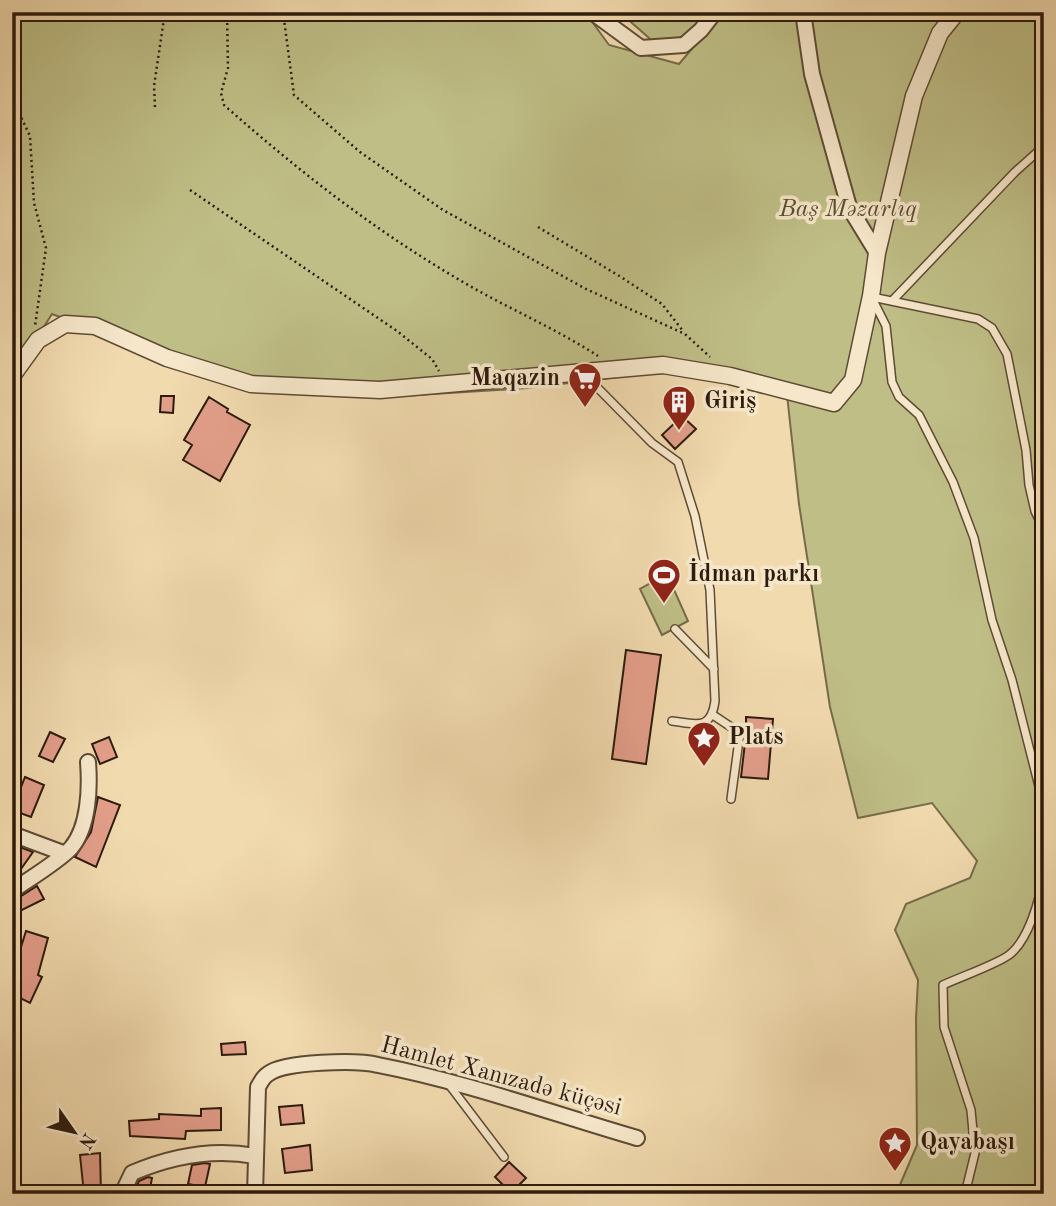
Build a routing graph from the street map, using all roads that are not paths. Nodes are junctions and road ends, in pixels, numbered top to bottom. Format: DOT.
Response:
graph roads {
  1 [pos="592,12"];
  2 [pos="715,12"];
  3 [pos="803,12"];
  4 [pos="957,12"];
  5 [pos="1044,146"];
  6 [pos="877,253"];
  7 [pos="871,296"];
  8 [pos="892,301"];
  9 [pos="582,373"];
  10 [pos="12,376"];
  11 [pos="1044,530"];
  12 [pos="675,629"];
  13 [pos="714,670"];
  14 [pos="713,715"];
  15 [pos="672,722"];
  16 [pos="88,762"];
  17 [pos="731,799"];
  18 [pos="1044,806"];
  19 [pos="12,834"];
  20 [pos="63,853"];
  21 [pos="1044,874"];
  22 [pos="12,891"];
  23 [pos="12,929"];
  24 [pos="12,944"];
  25 [pos="447,1082"];
  26 [pos="637,1138"];
  27 [pos="255,1156"];
  28 [pos="504,1157"];
  29 [pos="122,1194"];
  30 [pos="255,1194"];
  31 [pos="965,1194"];
  1 -- 2 [label="street"];
  3 -- 6 [label="street"];
  4 -- 6 [label="street"];
  5 -- 8 [label="lane"];
  6 -- 7 [label="street"];
  7 -- 8 [label="lane"];
  7 -- 9 [label="street"];
  7 -- 18 [label="lane"];
  8 -- 11 [label="lane"];
  9 -- 10 [label="street"];
  9 -- 13 [label="lane"];
  12 -- 13 [label="lane"];
  13 -- 14 [label="lane"];
  14 -- 15 [label="lane"];
  14 -- 17 [label="lane"];
  16 -- 20 [label="street"];
  19 -- 20 [label="street"];
  20 -- 22 [label="street"];
  21 -- 31 [label="lane"];
  23 -- 24 [label="street"];
  25 -- 26 [label="street, Hamlet Xanızadə küçəsi"];
  25 -- 27 [label="street, Hamlet Xanızadə küçəsi"];
  25 -- 28 [label="lane"];
  27 -- 29 [label="street"];
  27 -- 30 [label="street, Hamlet Xanızadə küçəsi"];
}
